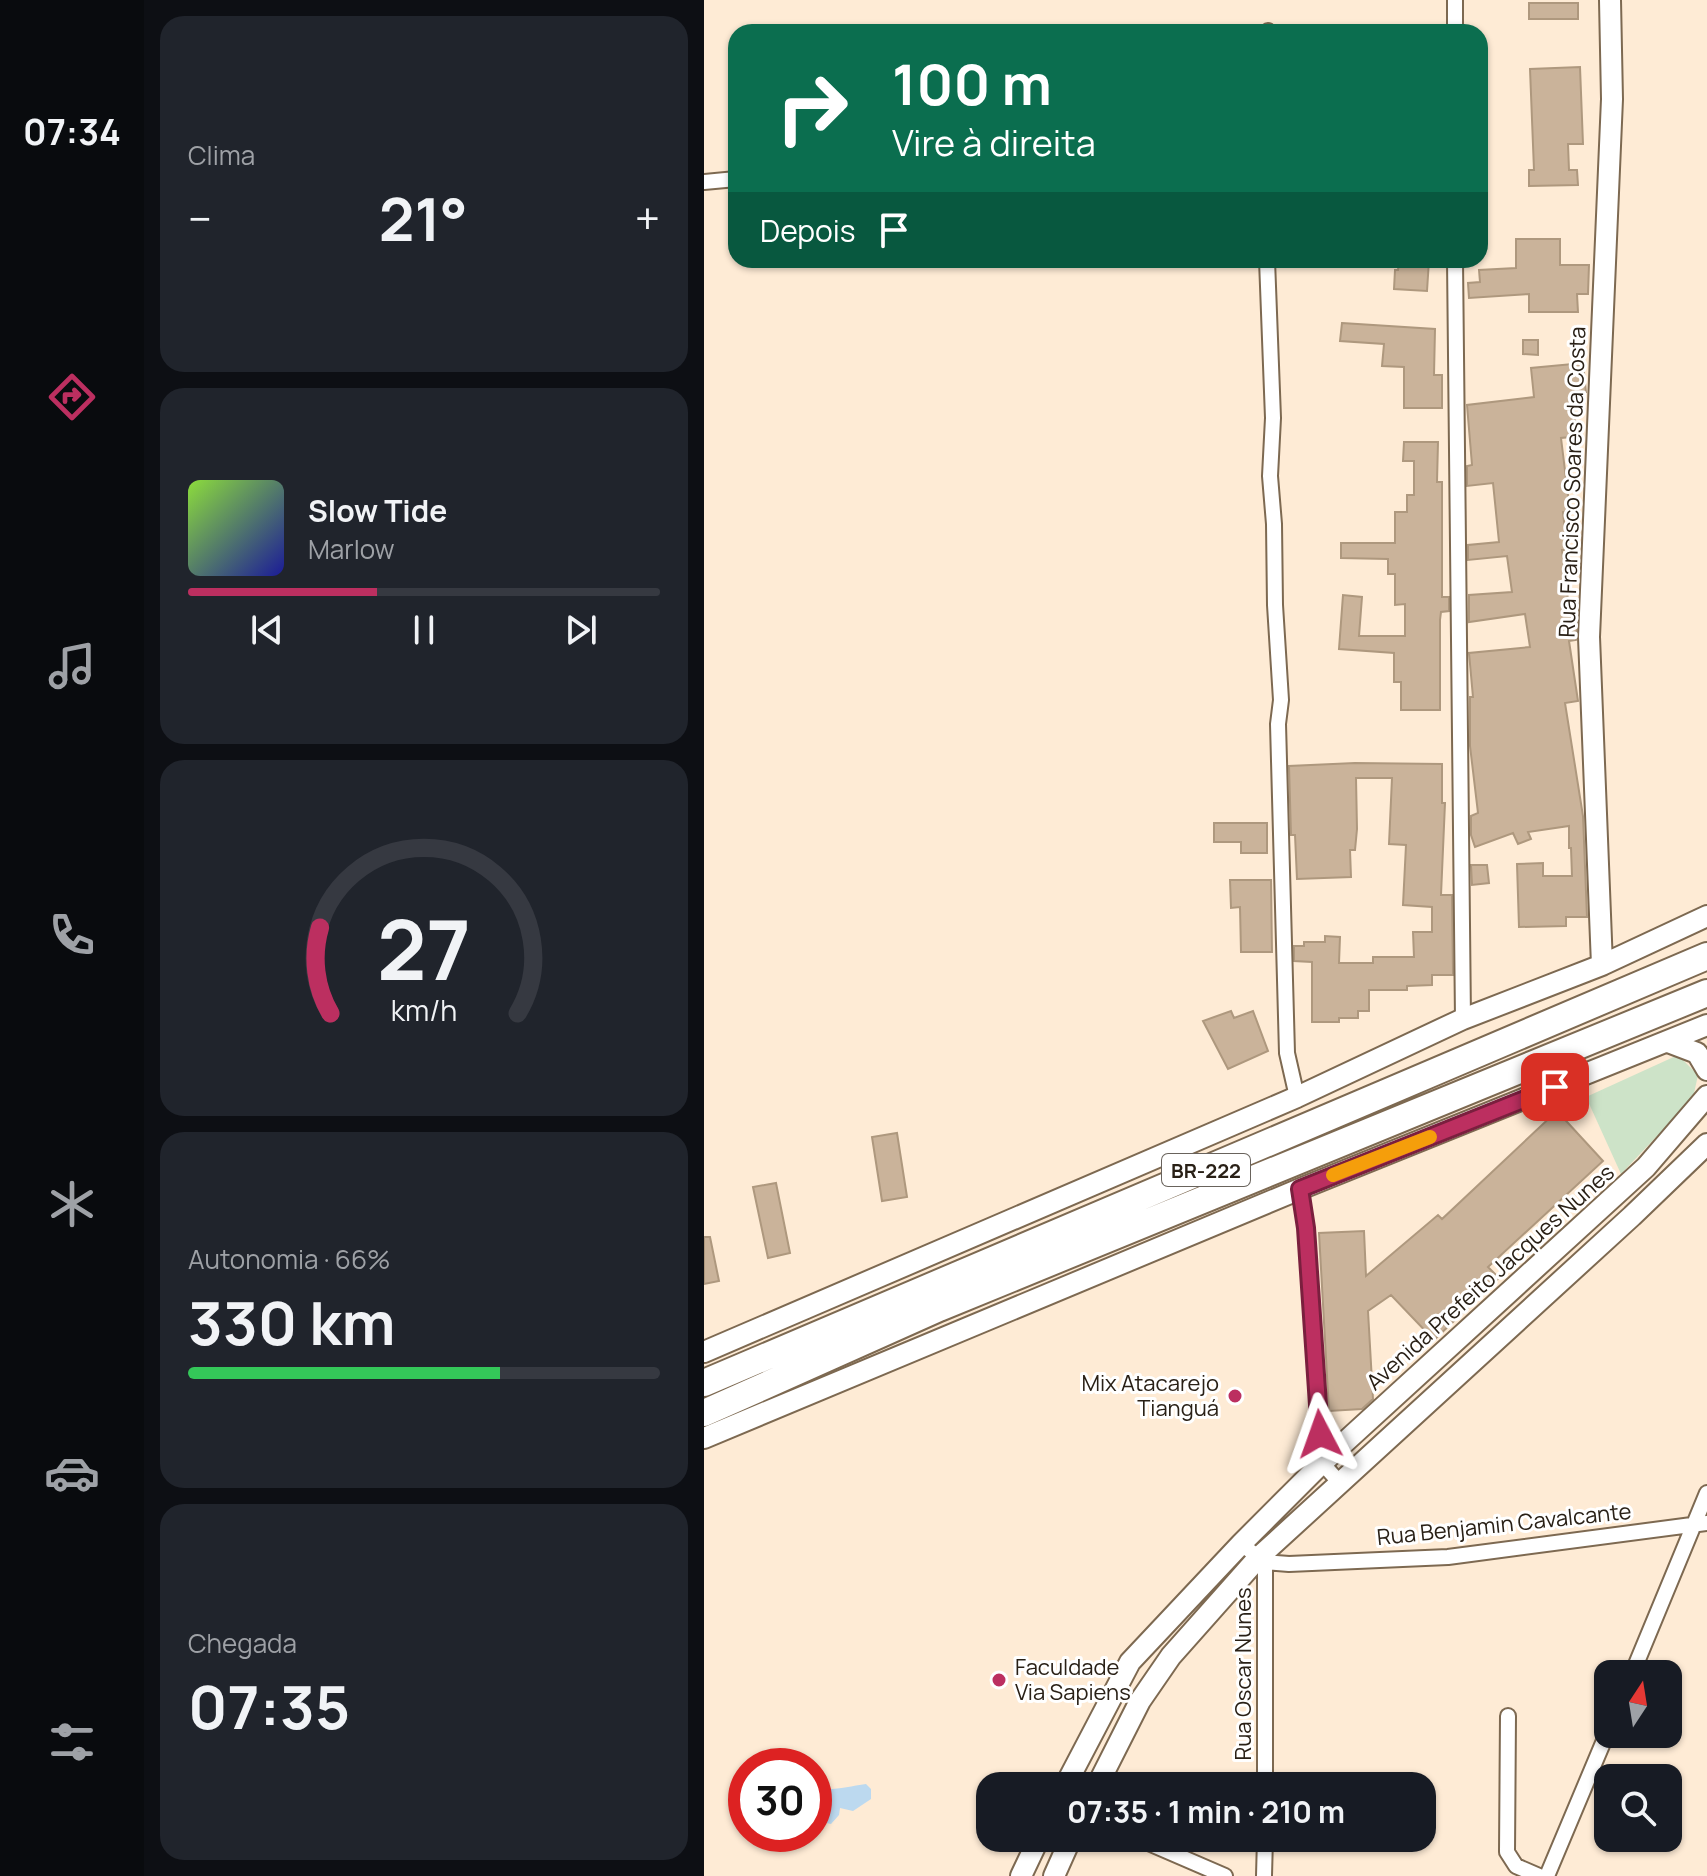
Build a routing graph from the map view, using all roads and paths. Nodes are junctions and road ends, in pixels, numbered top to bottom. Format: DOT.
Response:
graph roads {
  1 [pos="1455,0"];
  2 [pos="1610,0"];
  3 [pos="1455,24"];
  4 [pos="728,180"];
  5 [pos="704,182"];
  6 [pos="1267,268"];
  7 [pos="1455,268"];
  8 [pos="1707,916"];
  9 [pos="1707,956"];
  10 [pos="1602,965"];
  11 [pos="1707,993"];
  12 [pos="1463,1019"];
  13 [pos="1707,1025"];
  14 [pos="1668,1042"];
  15 [pos="1707,1070"];
  16 [pos="1297,1097"];
  17 [pos="1704,1105"];
  18 [pos="1707,1144"];
  19 [pos="1646,1167"];
  20 [pos="1663,1186"];
  21 [pos="1300,1189"];
  22 [pos="1580,1227"];
  23 [pos="1597,1247"];
  24 [pos="1517,1285"];
  25 [pos="1535,1304"];
  26 [pos="1452,1344"];
  27 [pos="704,1352"];
  28 [pos="1470,1364"];
  29 [pos="704,1383"];
  30 [pos="1385,1406"];
  31 [pos="704,1413"];
  32 [pos="1403,1426"];
  33 [pos="704,1438"];
  34 [pos="1322,1463"];
  35 [pos="1340,1483"];
  36 [pos="1707,1493"];
  37 [pos="1701,1524"];
  38 [pos="1241,1544"];
  39 [pos="1261,1560"];
  40 [pos="1638,1660"];
  41 [pos="1508,1716"];
  42 [pos="1601,1748"];
  43 [pos="1072,1772"];
  44 [pos="1104,1772"];
  45 [pos="1265,1772"];
  46 [pos="1032,1852"];
  47 [pos="1065,1852"];
  48 [pos="1169,1852"];
  49 [pos="1265,1852"];
  50 [pos="1021,1876"];
  51 [pos="1054,1876"];
  52 [pos="1225,1876"];
  53 [pos="1264,1876"];
  54 [pos="1539,1876"];
  55 [pos="1547,1876"];
  1 -- 3 [label="street"];
  2 -- 10 [label="main road, Rua Francisco Soares da Costa"];
  4 -- 5 [label="street"];
  6 -- 16 [label="street"];
  7 -- 12 [label="street"];
  8 -- 10 [label="main road"];
  9 -- 29 [label="highway, BR-222"];
  10 -- 12 [label="main road"];
  11 -- 31 [label="highway, BR-222"];
  12 -- 16 [label="main road"];
  13 -- 14 [label="main road, BR-222"];
  14 -- 15 [label="main road"];
  14 -- 21 [label="main road, BR-222"];
  16 -- 27 [label="main road"];
  17 -- 19 [label="main road, Avenida Prefeito Jacques Nunes"];
  18 -- 20 [label="main road"];
  19 -- 20 [label="main road"];
  19 -- 22 [label="main road, Avenida Prefeito Jacques Nunes"];
  20 -- 23 [label="main road"];
  21 -- 33 [label="main road, BR-222"];
  21 -- 34 [label="street"];
  22 -- 23 [label="main road"];
  22 -- 24 [label="main road, Avenida Prefeito Jacques Nunes"];
  23 -- 25 [label="main road"];
  24 -- 25 [label="main road"];
  24 -- 26 [label="main road, Avenida Prefeito Jacques Nunes"];
  25 -- 28 [label="main road"];
  26 -- 28 [label="main road"];
  26 -- 30 [label="main road, Avenida Prefeito Jacques Nunes"];
  28 -- 32 [label="main road"];
  30 -- 32 [label="main road"];
  30 -- 34 [label="main road, Avenida Prefeito Jacques Nunes"];
  32 -- 35 [label="main road"];
  34 -- 35 [label="street"];
  34 -- 38 [label="main road, Avenida Prefeito Jacques Nunes"];
  35 -- 39 [label="main road"];
  36 -- 37 [label="street"];
  37 -- 39 [label="street, Rua Benjamin Cavalcante"];
  37 -- 40 [label="street"];
  38 -- 39 [label="street"];
  38 -- 43 [label="main road, Avenida Prefeito Jacques Nunes"];
  39 -- 44 [label="main road"];
  39 -- 45 [label="street, Rua Oscar Nunes"];
  41 -- 54 [label="street"];
  42 -- 55 [label="street"];
  46 -- 50 [label="main road"];
  47 -- 51 [label="main road"];
  48 -- 52 [label="street"];
  49 -- 53 [label="street"];
}
